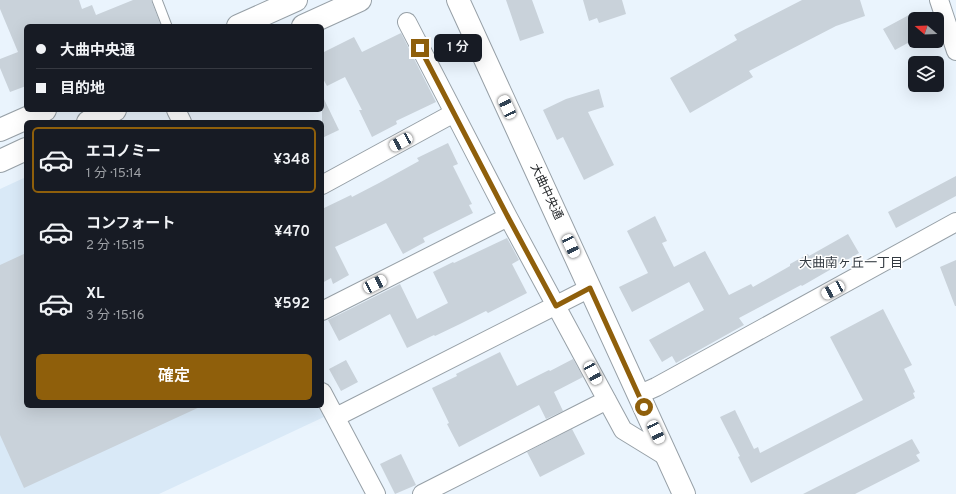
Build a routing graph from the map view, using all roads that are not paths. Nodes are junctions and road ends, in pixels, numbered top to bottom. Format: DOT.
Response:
graph roads {
  1 [pos="157,0"];
  2 [pos="296,0"];
  3 [pos="360,0"];
  4 [pos="458,0"];
  5 [pos="939,0"];
  6 [pos="407,22"];
  7 [pos="951,22"];
  8 [pos="166,24"];
  9 [pos="242,24"];
  10 [pos="307,24"];
  11 [pos="956,51"];
  12 [pos="40,112"];
  13 [pos="110,112"];
  14 [pos="454,113"];
  15 [pos="92,120"];
  16 [pos="0,130"];
  17 [pos="24,151"];
  18 [pos="0,161"];
  19 [pos="324,184"];
  20 [pos="508,217"];
  21 [pos="956,222"];
  22 [pos="590,288"];
  23 [pos="556,306"];
  24 [pos="324,310"];
  25 [pos="638,395"];
  26 [pos="324,396"];
  27 [pos="607,400"];
  28 [pos="336,417"];
  29 [pos="668,458"];
  30 [pos="376,494"];
  31 [pos="422,494"];
  32 [pos="684,494"];
  1 -- 8 [label="lane"];
  2 -- 9 [label="main road"];
  3 -- 10 [label="main road"];
  4 -- 22 [label="main road, 大曲中央通"];
  5 -- 7 [label="street"];
  6 -- 14 [label="street"];
  7 -- 11 [label="street"];
  12 -- 16 [label="main road"];
  13 -- 15 [label="main road"];
  14 -- 19 [label="street"];
  14 -- 20 [label="street"];
  17 -- 18 [label="main road"];
  20 -- 23 [label="street"];
  20 -- 24 [label="street"];
  21 -- 25 [label="street"];
  22 -- 23 [label="street"];
  22 -- 25 [label="main road, 大曲中央通"];
  23 -- 27 [label="street"];
  23 -- 28 [label="street"];
  25 -- 29 [label="main road, 大曲中央通"];
  26 -- 28 [label="street"];
  27 -- 29 [label="street"];
  27 -- 31 [label="street"];
  28 -- 30 [label="street"];
  29 -- 32 [label="main road, 大曲中央通"];
}
